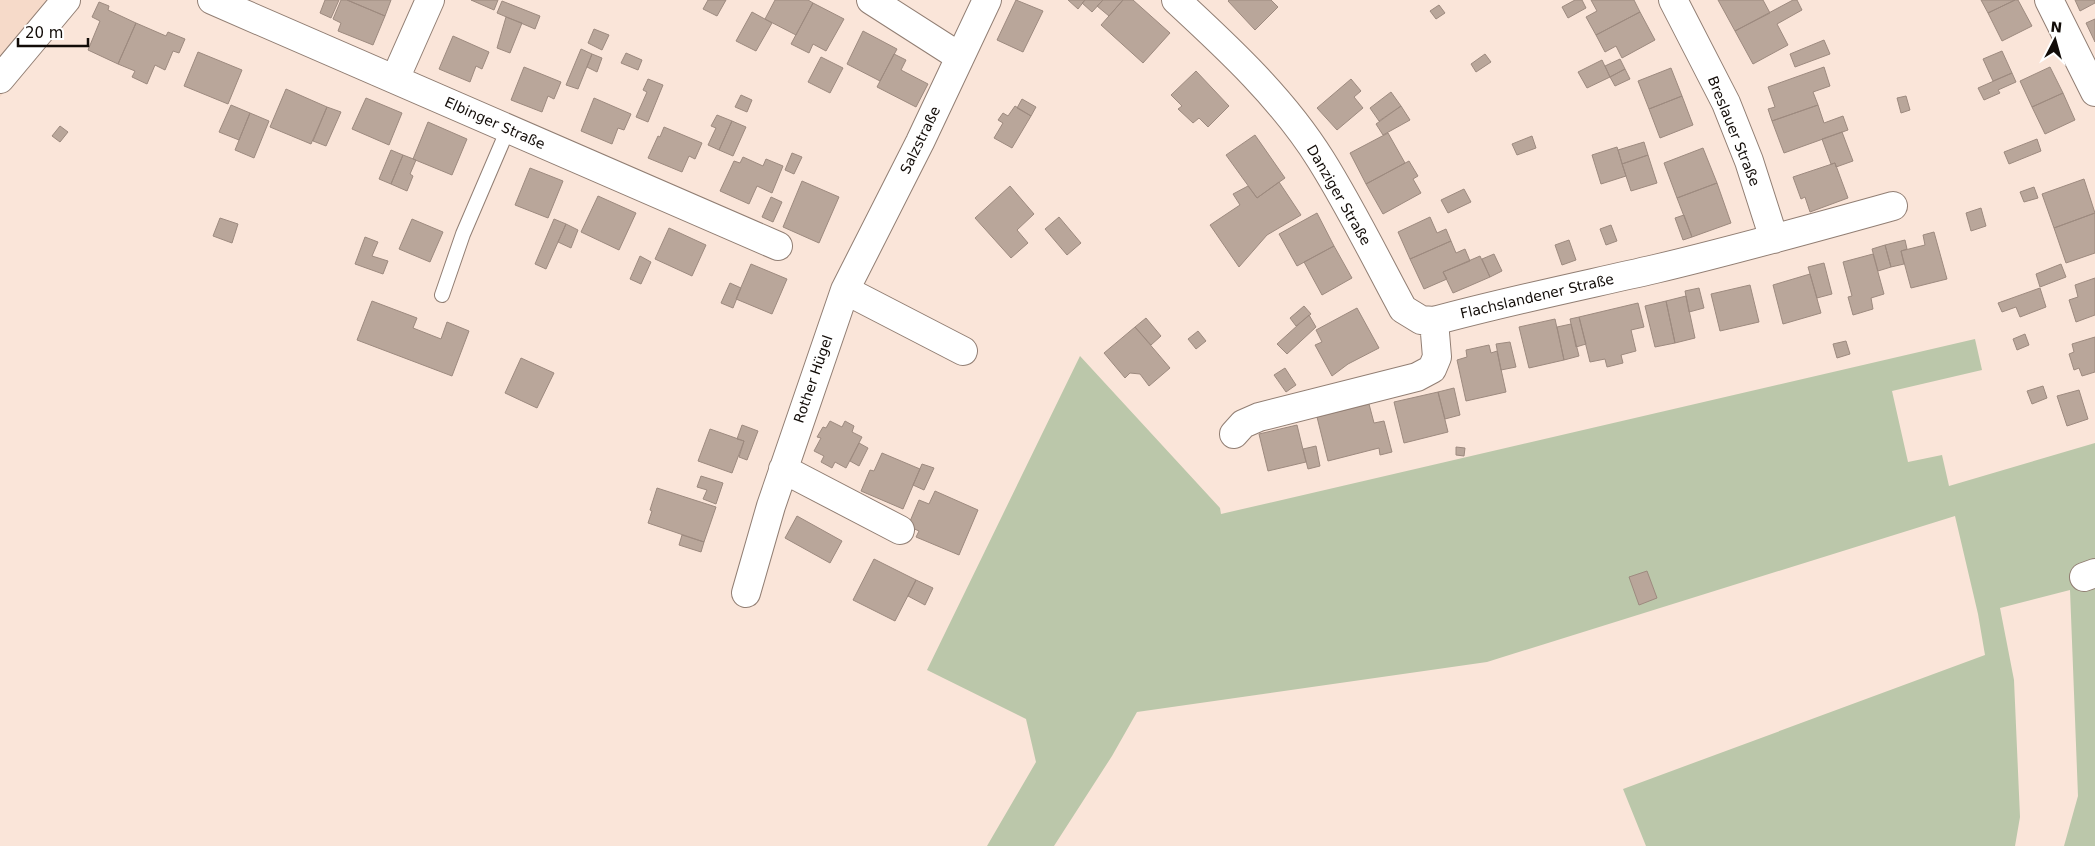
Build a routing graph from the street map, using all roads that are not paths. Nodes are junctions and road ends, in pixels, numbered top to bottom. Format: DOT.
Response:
graph roads {
  1 [pos="66,0"];
  2 [pos="212,0"];
  3 [pos="430,0"];
  4 [pos="871,0"];
  5 [pos="987,0"];
  6 [pos="1176,0"];
  7 [pos="1673,0"];
  8 [pos="2049,0"];
  9 [pos="960,57"];
  10 [pos="0,79"];
  11 [pos="396,79"];
  12 [pos="2095,92"];
  13 [pos="508,129"];
  14 [pos="1892,206"];
  15 [pos="1774,239"];
  16 [pos="778,246"];
  17 [pos="847,284"];
  18 [pos="442,295"];
  19 [pos="1434,321"];
  20 [pos="963,352"];
  21 [pos="1234,434"];
  22 [pos="783,469"];
  23 [pos="900,530"];
  24 [pos="746,592"];
  1 -- 10 [label="street"];
  2 -- 11 [label="street, Elbinger Straße"];
  3 -- 11 [label="street"];
  4 -- 9 [label="street"];
  5 -- 9 [label="street, Salzstraße"];
  6 -- 19 [label="street, Danziger Straße"];
  7 -- 15 [label="street, Breslauer Straße"];
  8 -- 12 [label="street"];
  9 -- 17 [label="street, Salzstraße"];
  11 -- 13 [label="street, Elbinger Straße"];
  13 -- 16 [label="street, Elbinger Straße"];
  13 -- 18 [label="lane"];
  14 -- 15 [label="street, Flachslandener Straße"];
  15 -- 19 [label="street, Flachslandener Straße"];
  17 -- 20 [label="street"];
  17 -- 22 [label="street, Rother Hügel"];
  19 -- 21 [label="street"];
  22 -- 23 [label="street"];
  22 -- 24 [label="street, Rother Hügel"];
}
